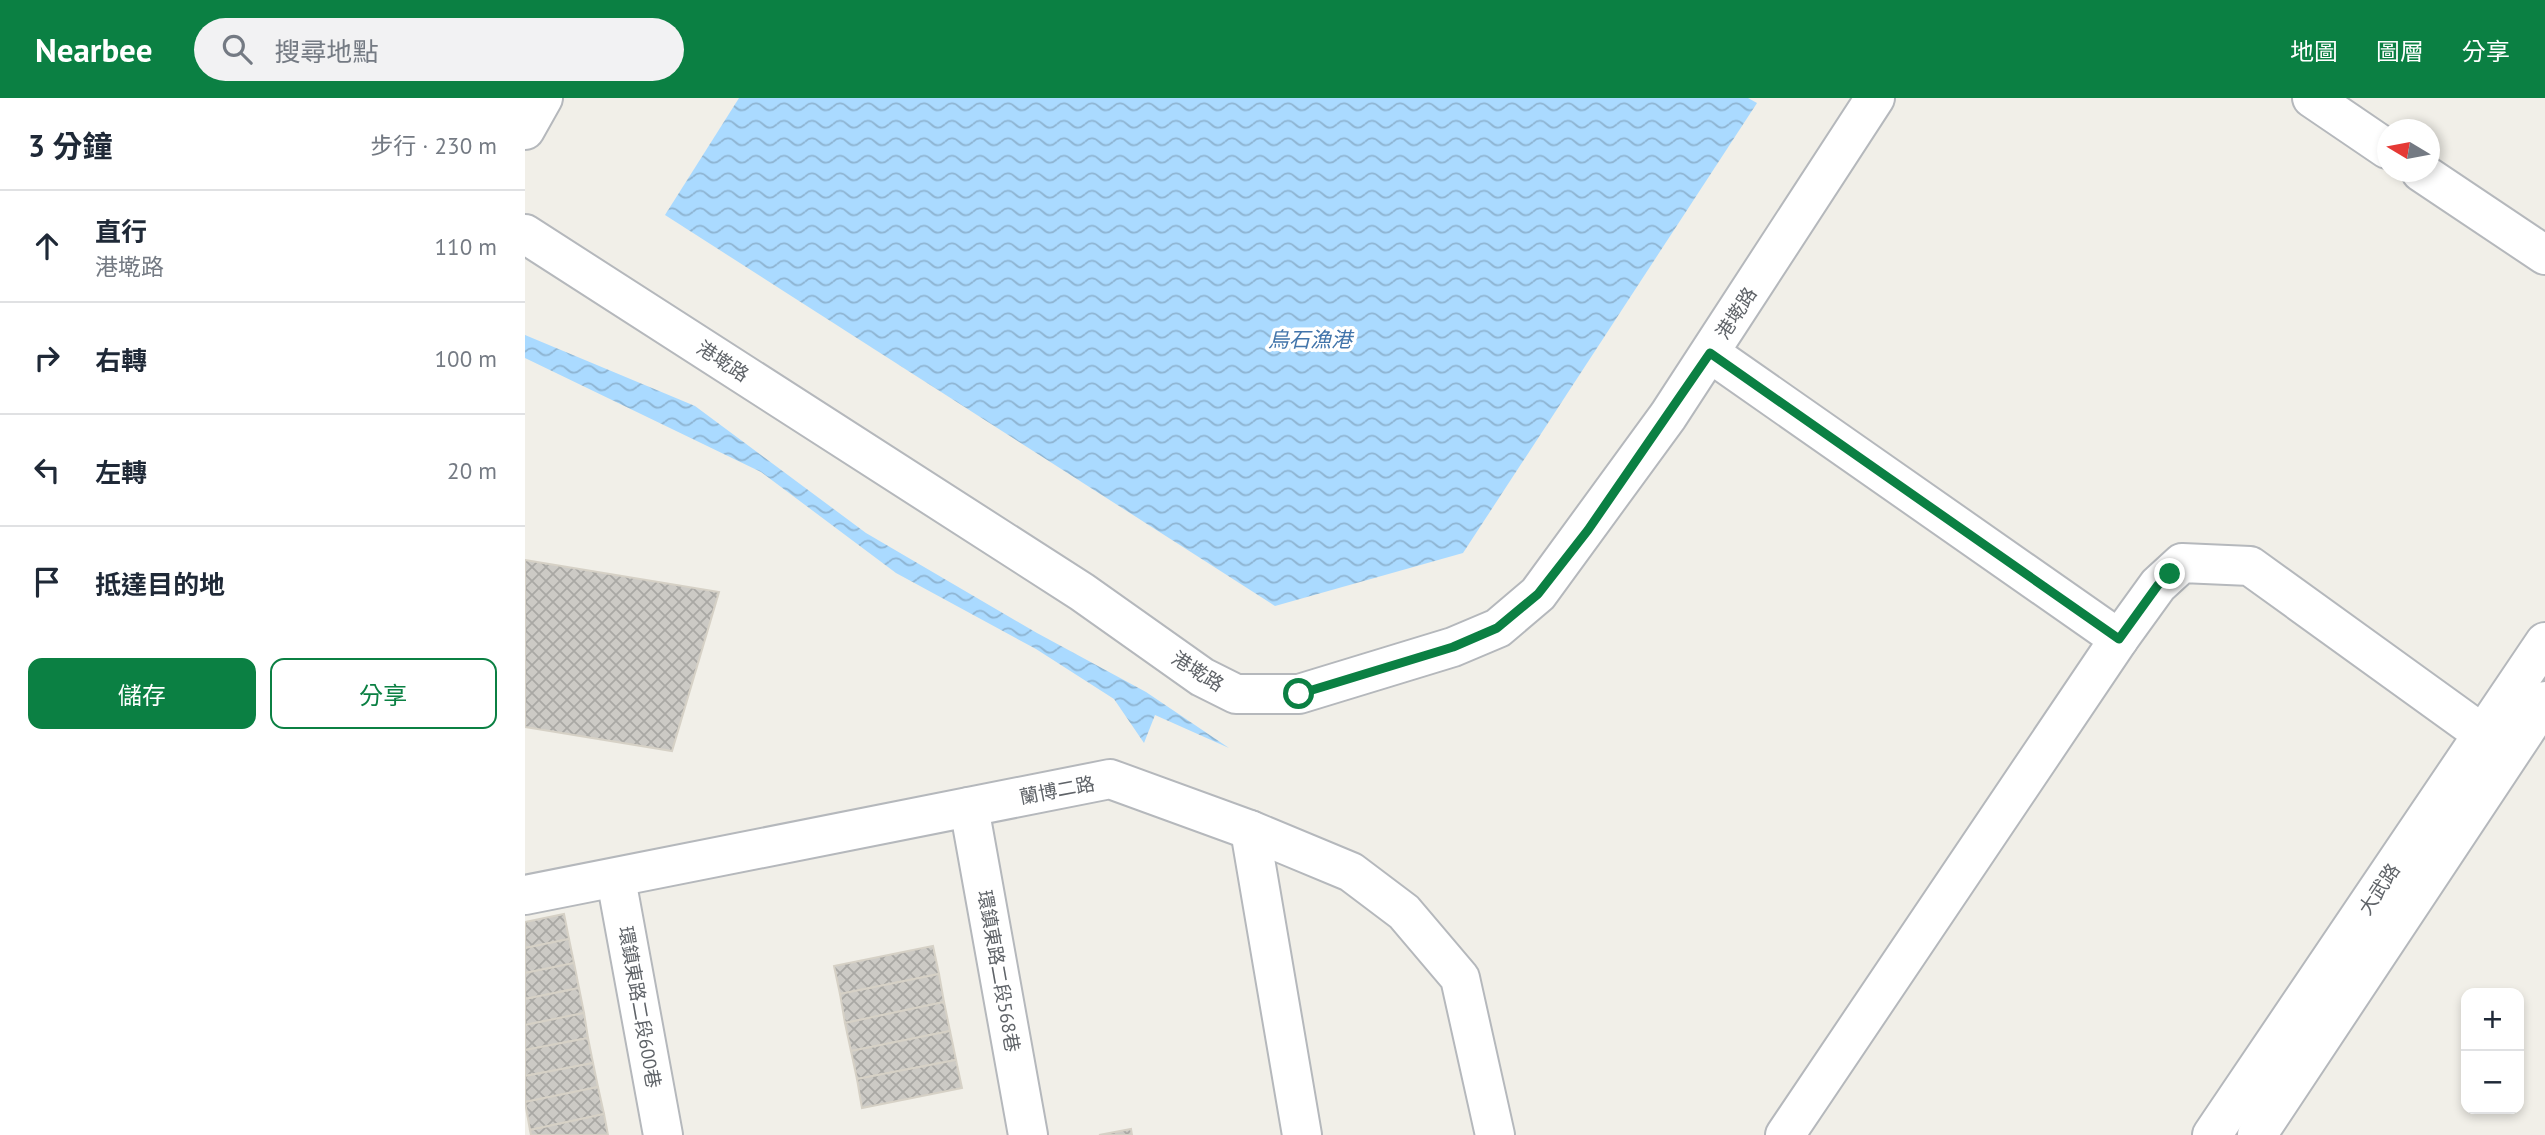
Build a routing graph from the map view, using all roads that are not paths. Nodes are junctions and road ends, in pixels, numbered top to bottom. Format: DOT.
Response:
graph roads {
  1 [pos="543,98"];
  2 [pos="1875,98"];
  3 [pos="2312,98"];
  4 [pos="525,130"];
  5 [pos="2377,142"];
  6 [pos="2436,182"];
  7 [pos="525,234"];
  8 [pos="2545,255"];
  9 [pos="1710,353"];
  10 [pos="2119,639"];
  11 [pos="2545,642"];
  12 [pos="2545,701"];
  13 [pos="2497,743"];
  14 [pos="969,807"];
  15 [pos="1250,830"];
  16 [pos="616,879"];
  17 [pos="525,895"];
  18 [pos="663,1135"];
  19 [pos="1028,1135"];
  20 [pos="1302,1135"];
  21 [pos="1495,1135"];
  22 [pos="1785,1135"];
  23 [pos="2212,1135"];
  24 [pos="2257,1135"];
  1 -- 4 [label="street"];
  2 -- 9 [label="street, 港墘路"];
  3 -- 5 [label="street"];
  6 -- 8 [label="street"];
  7 -- 9 [label="street, 港墘路"];
  9 -- 10 [label="street"];
  10 -- 13 [label="street"];
  10 -- 22 [label="street"];
  11 -- 13 [label="street, 大武路"];
  12 -- 13 [label="street, 大武路"];
  13 -- 23 [label="street, 大武路"];
  13 -- 24 [label="street, 大武路"];
  14 -- 15 [label="street, 蘭博二路"];
  14 -- 16 [label="street, 蘭博二路"];
  14 -- 19 [label="street, 環鎮東路二段568巷"];
  15 -- 20 [label="street"];
  15 -- 21 [label="street, 蘭博二路"];
  16 -- 17 [label="street, 蘭博二路"];
  16 -- 18 [label="street, 環鎮東路二段600巷"];
}
